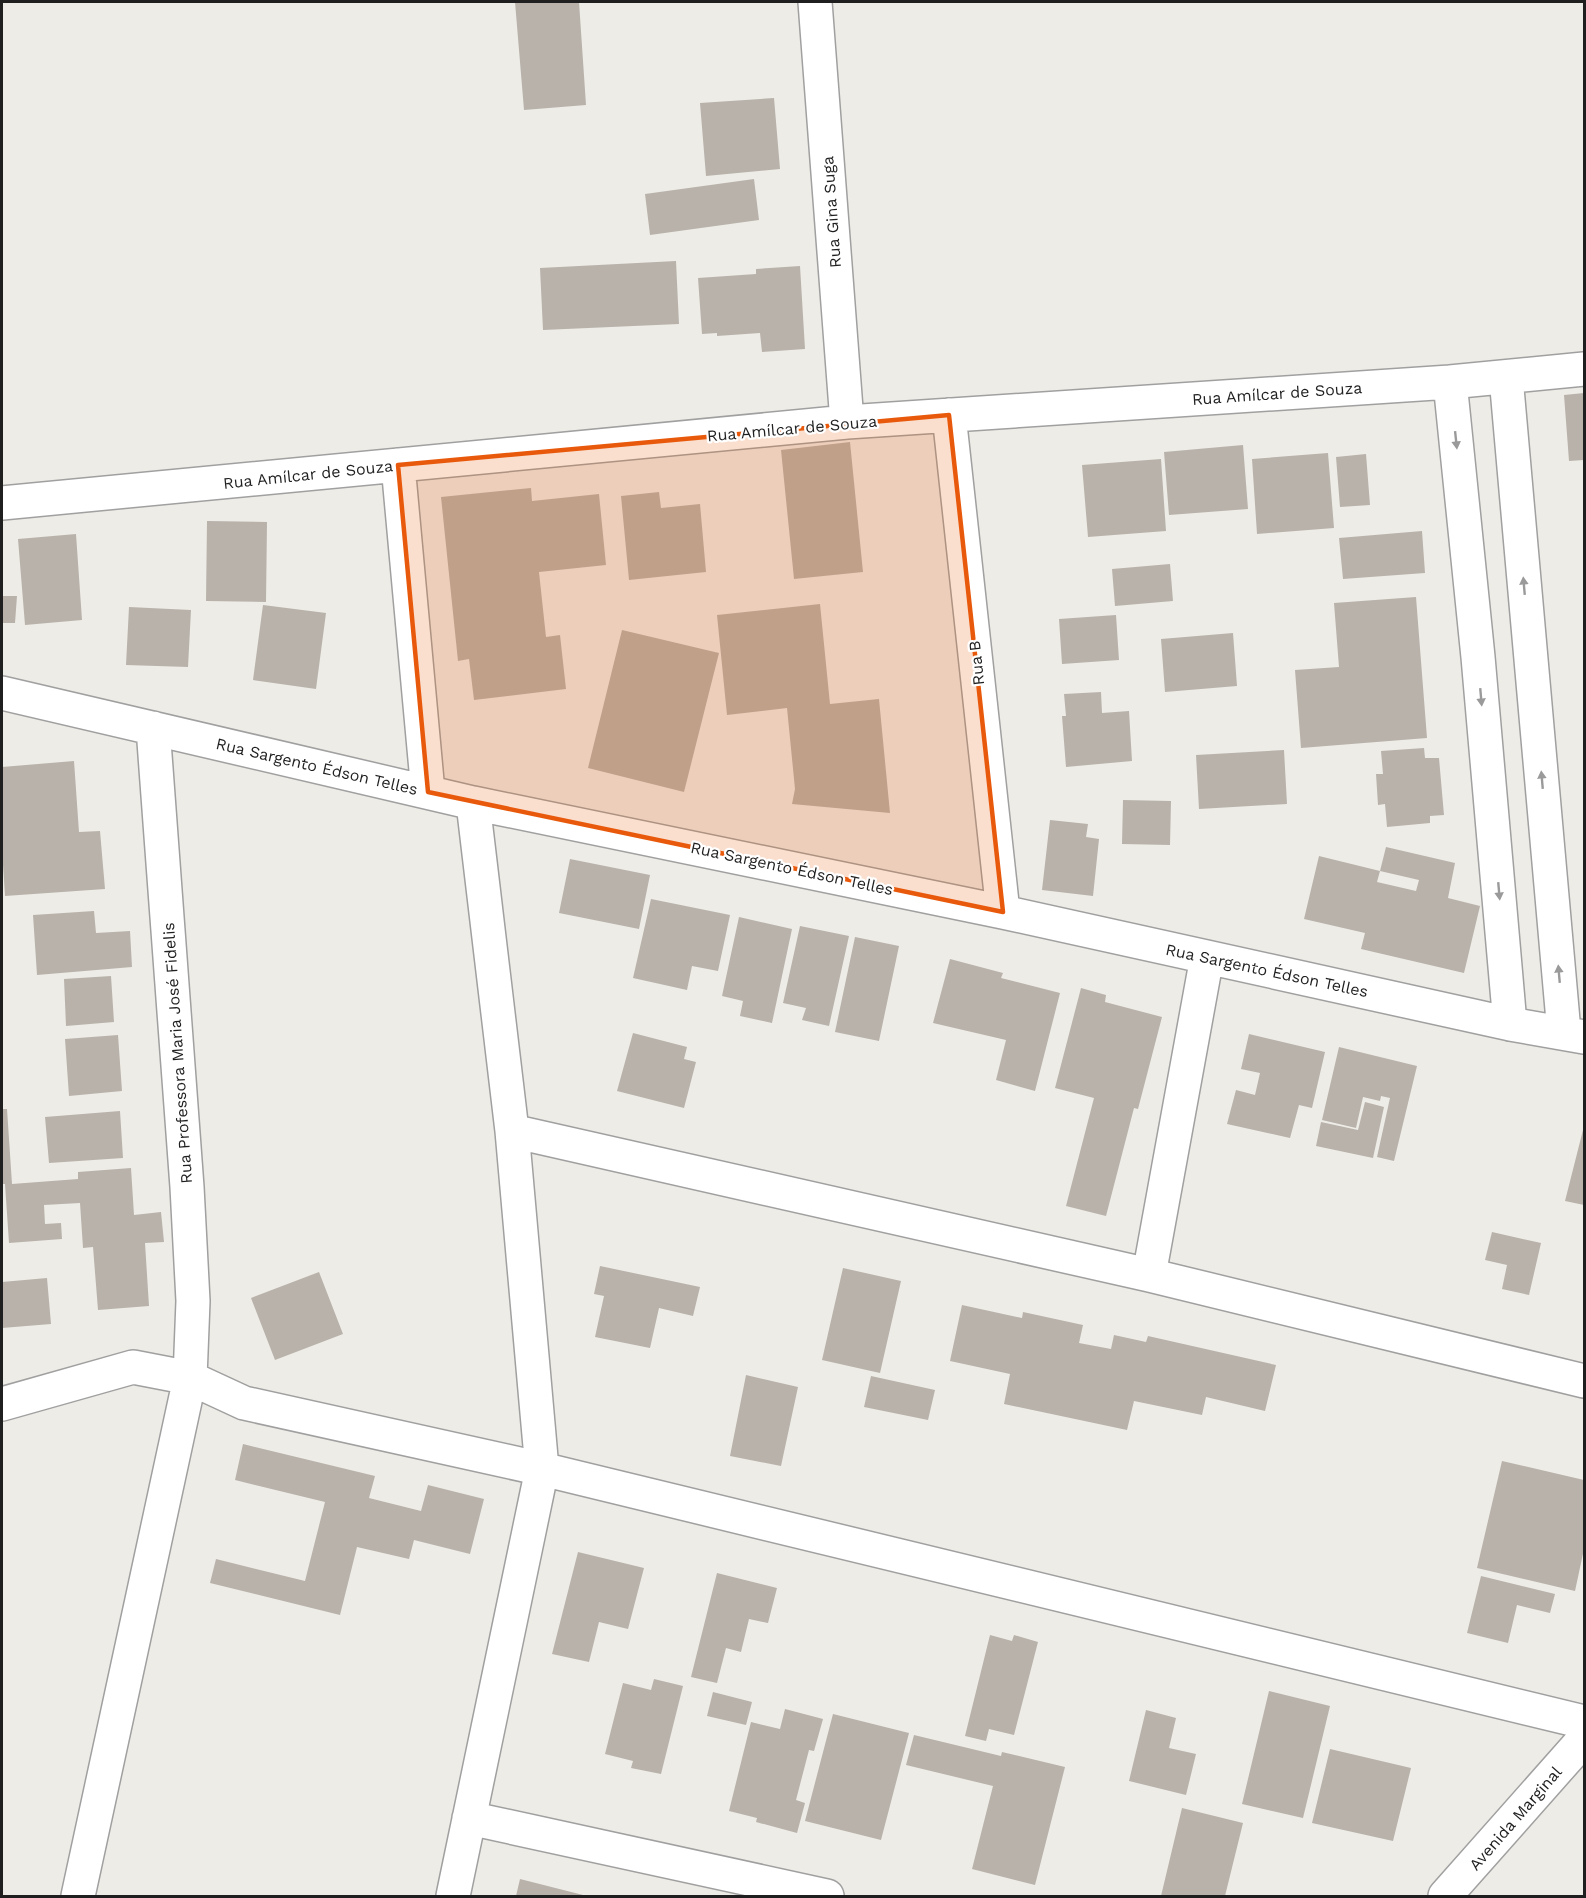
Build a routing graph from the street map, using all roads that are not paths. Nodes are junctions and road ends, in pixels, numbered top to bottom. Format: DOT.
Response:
graph roads {
  1 [pos="815,2"];
  2 [pos="1584,369"];
  3 [pos="1506,377"];
  4 [pos="1450,382"];
  5 [pos="949,415"];
  6 [pos="847,422"];
  7 [pos="398,465"];
  8 [pos="2,503"];
  9 [pos="1530,651"];
  10 [pos="1478,657"];
  11 [pos="2,693"];
  12 [pos="153,728"];
  13 [pos="429,792"];
  14 [pos="473,803"];
  15 [pos="1003,912"];
  16 [pos="1207,957"];
  17 [pos="1510,1024"];
  18 [pos="1574,1035"];
  19 [pos="512,1131"];
  20 [pos="1149,1275"];
  21 [pos="190,1378"];
  22 [pos="1584,1381"];
  23 [pos="2,1404"];
  24 [pos="542,1469"];
  25 [pos="1584,1722"];
  26 [pos="1584,1738"];
  27 [pos="469,1818"];
  28 [pos="78,1896"];
  29 [pos="453,1896"];
  30 [pos="827,1896"];
  31 [pos="1445,1896"];
  1 -- 6 [label="street, Rua Gina Suga"];
  2 -- 3 [label="street, Rua Amílcar de Souza"];
  3 -- 4 [label="street, Rua Amílcar de Souza"];
  9 -- 3 [label="street, one-way"];
  4 -- 5 [label="street, Rua Amílcar de Souza"];
  4 -- 10 [label="street, one-way"];
  5 -- 6 [label="street, Rua Amílcar de Souza"];
  5 -- 15 [label="street, Rua B"];
  6 -- 7 [label="street, Rua Amílcar de Souza"];
  7 -- 8 [label="street, Rua Amílcar de Souza"];
  7 -- 13 [label="street"];
  9 -- 10 [label="street"];
  18 -- 9 [label="street, one-way"];
  10 -- 17 [label="street, one-way"];
  11 -- 12 [label="street, Rua Sargento Édson Telles"];
  12 -- 13 [label="street, Rua Sargento Édson Telles"];
  12 -- 21 [label="street, Rua Professora Maria José Fidelis"];
  13 -- 14 [label="street, Rua Sargento Édson Telles"];
  14 -- 15 [label="street, Rua Sargento Édson Telles"];
  14 -- 19 [label="street"];
  15 -- 16 [label="street, Rua Sargento Édson Telles"];
  16 -- 17 [label="street, Rua Sargento Édson Telles"];
  16 -- 20 [label="street"];
  17 -- 18 [label="street, Rua Sargento Édson Telles"];
  19 -- 20 [label="street"];
  19 -- 24 [label="street"];
  20 -- 22 [label="street"];
  21 -- 23 [label="street"];
  21 -- 24 [label="street"];
  21 -- 28 [label="street, Rua Professora Maria José Fidelis"];
  24 -- 25 [label="street"];
  24 -- 27 [label="street"];
  26 -- 31 [label="street, Avenida Marginal"];
  27 -- 29 [label="street"];
  27 -- 30 [label="street"];
}
